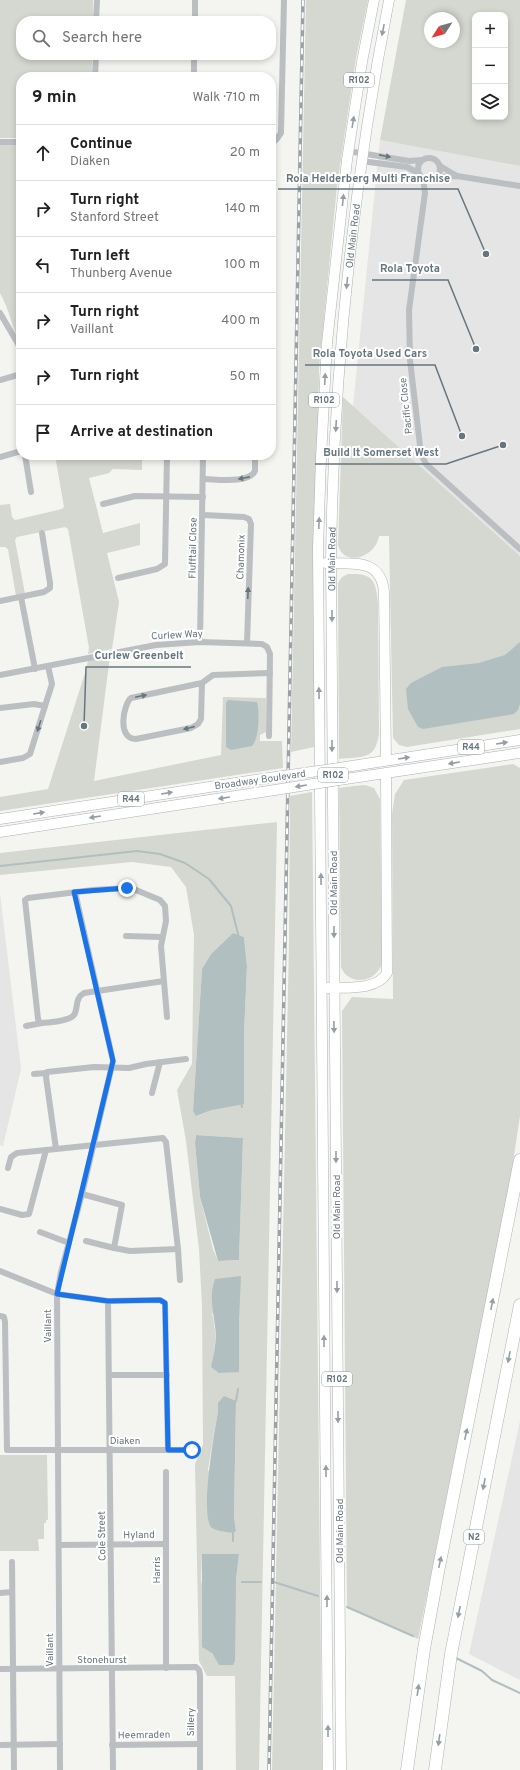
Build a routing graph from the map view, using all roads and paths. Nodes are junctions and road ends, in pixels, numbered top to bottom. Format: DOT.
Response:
graph roads {
  1 [pos="97,0"];
  2 [pos="195,0"];
  3 [pos="284,0"];
  4 [pos="374,0"];
  5 [pos="389,0"];
  6 [pos="96,16"];
  7 [pos="195,16"];
  8 [pos="96,60"];
  9 [pos="194,60"];
  10 [pos="95,72"];
  11 [pos="194,72"];
  12 [pos="276,139"];
  13 [pos="0,142"];
  14 [pos="16,142"];
  15 [pos="348,151"];
  16 [pos="361,157"];
  17 [pos="422,160"];
  18 [pos="440,166"];
  19 [pos="418,173"];
  20 [pos="457,176"];
  21 [pos="423,178"];
  22 [pos="435,178"];
  23 [pos="520,186"];
  24 [pos="425,193"];
  25 [pos="0,313"];
  26 [pos="16,340"];
  27 [pos="16,375"];
  28 [pos="0,380"];
  29 [pos="16,452"];
  30 [pos="0,457"];
  31 [pos="26,460"];
  32 [pos="167,460"];
  33 [pos="203,460"];
  34 [pos="255,460"];
  35 [pos="203,479"];
  36 [pos="32,492"];
  37 [pos="167,497"];
  38 [pos="203,497"];
  39 [pos="103,504"];
  40 [pos="203,515"];
  41 [pos="42,533"];
  42 [pos="520,549"];
  43 [pos="318,562"];
  44 [pos="331,563"];
  45 [pos="118,578"];
  46 [pos="21,597"];
  47 [pos="0,601"];
  48 [pos="200,642"];
  49 [pos="247,643"];
  50 [pos="48,666"];
  51 [pos="34,669"];
  52 [pos="270,673"];
  53 [pos="0,675"];
  54 [pos="202,683"];
  55 [pos="46,706"];
  56 [pos="0,708"];
  57 [pos="269,736"];
  58 [pos="520,740"];
  59 [pos="520,753"];
  60 [pos="386,760"];
  61 [pos="0,762"];
  62 [pos="386,774"];
  63 [pos="0,819"];
  64 [pos="0,832"];
  65 [pos="74,892"];
  66 [pos="126,936"];
  67 [pos="161,937"];
  68 [pos="164,981"];
  69 [pos="322,988"];
  70 [pos="334,988"];
  71 [pos="97,990"];
  72 [pos="167,1017"];
  73 [pos="42,1023"];
  74 [pos="26,1026"];
  75 [pos="186,1059"];
  76 [pos="160,1062"];
  77 [pos="112,1067"];
  78 [pos="46,1073"];
  79 [pos="34,1074"];
  80 [pos="152,1093"];
  81 [pos="93,1146"];
  82 [pos="56,1149"];
  83 [pos="46,1150"];
  84 [pos="520,1160"];
  85 [pos="8,1168"];
  86 [pos="82,1194"];
  87 [pos="0,1209"];
  88 [pos="40,1232"];
  89 [pos="86,1241"];
  90 [pos="69,1243"];
  91 [pos="114,1248"];
  92 [pos="178,1249"];
  93 [pos="0,1271"];
  94 [pos="180,1280"];
  95 [pos="57,1294"];
  96 [pos="108,1301"];
  97 [pos="520,1305"];
  98 [pos="0,1316"];
  99 [pos="109,1375"];
  100 [pos="167,1375"];
  101 [pos="58,1450"];
  102 [pos="110,1450"];
  103 [pos="168,1450"];
  104 [pos="192,1450"];
  105 [pos="166,1472"];
  106 [pos="111,1544"];
  107 [pos="166,1544"];
  108 [pos="59,1545"];
  109 [pos="12,1562"];
  110 [pos="12,1592"];
  111 [pos="0,1593"];
  112 [pos="112,1668"];
  113 [pos="166,1668"];
  114 [pos="12,1669"];
  115 [pos="60,1669"];
  116 [pos="0,1670"];
  117 [pos="200,1675"];
  118 [pos="13,1744"];
  119 [pos="60,1744"];
  120 [pos="200,1744"];
  121 [pos="0,1745"];
  122 [pos="112,1745"];
  123 [pos="14,1770"];
  124 [pos="60,1770"];
  125 [pos="112,1770"];
  126 [pos="200,1770"];
  127 [pos="328,1770"];
  128 [pos="341,1770"];
  129 [pos="407,1770"];
  130 [pos="435,1770"];
  1 -- 6 [label="street"];
  2 -- 7 [label="street"];
  3 -- 12 [label="street"];
  15 -- 4 [label="main road, Old Main Road / R102, one-way"];
  5 -- 16 [label="main road, Old Main Road / R102, one-way"];
  8 -- 10 [label="street"];
  9 -- 11 [label="street"];
  13 -- 14 [label="street"];
  15 -- 16 [label="street"];
  43 -- 15 [label="main road, Old Main Road / R102, one-way"];
  16 -- 17 [label="street, one-way"];
  16 -- 19 [label="street"];
  16 -- 44 [label="main road, Old Main Road / R102, one-way"];
  17 -- 18 [label="street"];
  17 -- 19 [label="street"];
  18 -- 20 [label="street"];
  18 -- 22 [label="street"];
  19 -- 21 [label="street"];
  20 -- 22 [label="street"];
  20 -- 23 [label="street"];
  21 -- 22 [label="street"];
  21 -- 24 [label="street"];
  22 -- 24 [label="street"];
  24 -- 42 [label="street, Pacific Close"];
  25 -- 26 [label="street"];
  27 -- 28 [label="street"];
  29 -- 30 [label="street"];
  31 -- 36 [label="street"];
  32 -- 37 [label="street"];
  33 -- 35 [label="street, Flufftail Close"];
  34 -- 35 [label="street, one-way"];
  35 -- 38 [label="street, Flufftail Close"];
  37 -- 38 [label="street"];
  37 -- 39 [label="street"];
  37 -- 45 [label="street"];
  38 -- 40 [label="street, Flufftail Close"];
  40 -- 48 [label="street, Flufftail Close"];
  49 -- 40 [label="street, Chamonix, one-way"];
  41 -- 46 [label="street"];
  43 -- 44 [label="main road"];
  69 -- 43 [label="main road, Old Main Road / R102, one-way"];
  44 -- 60 [label="main road"];
  44 -- 70 [label="main road, Old Main Road / R102, one-way"];
  46 -- 47 [label="street"];
  46 -- 51 [label="street"];
  48 -- 49 [label="street, Curlew Way"];
  48 -- 50 [label="street, Curlew Way"];
  49 -- 52 [label="street, Curlew Way"];
  50 -- 51 [label="street, Curlew Way"];
  50 -- 55 [label="street"];
  51 -- 53 [label="street, Curlew Way"];
  52 -- 54 [label="street"];
  52 -- 57 [label="street, Curlew Way"];
  54 -- 54 [label="street, one-way"];
  55 -- 56 [label="street"];
  55 -- 61 [label="street, one-way"];
  60 -- 58 [label="main road, Broadway Boulevard / R44, one-way"];
  59 -- 62 [label="main road, Broadway Boulevard / R44, one-way"];
  63 -- 60 [label="main road, Broadway Boulevard / R44, one-way, bridge"];
  62 -- 64 [label="main road, Broadway Boulevard / R44, one-way, bridge"];
  62 -- 70 [label="main road"];
  65 -- 67 [label="street"];
  65 -- 71 [label="street, Vaillant"];
  65 -- 73 [label="street"];
  66 -- 67 [label="street"];
  67 -- 68 [label="street"];
  68 -- 71 [label="street"];
  68 -- 72 [label="street"];
  69 -- 70 [label="main road"];
  127 -- 69 [label="main road, Old Main Road / R102, one-way"];
  70 -- 128 [label="main road, Old Main Road / R102, one-way"];
  71 -- 73 [label="street"];
  71 -- 77 [label="street, Vaillant"];
  73 -- 74 [label="street"];
  75 -- 76 [label="street"];
  76 -- 77 [label="street"];
  76 -- 80 [label="street"];
  77 -- 78 [label="street"];
  77 -- 81 [label="street, Vaillant"];
  78 -- 79 [label="street"];
  78 -- 82 [label="street"];
  81 -- 82 [label="street"];
  81 -- 86 [label="street, Vaillant"];
  81 -- 92 [label="street"];
  82 -- 83 [label="street"];
  83 -- 85 [label="street"];
  83 -- 87 [label="street"];
  129 -- 84 [label="highway, one-way"];
  86 -- 90 [label="street, Vaillant"];
  86 -- 91 [label="street"];
  88 -- 90 [label="street"];
  89 -- 91 [label="street"];
  90 -- 95 [label="street, Vaillant"];
  91 -- 92 [label="street"];
  92 -- 94 [label="street"];
  93 -- 95 [label="street"];
  95 -- 96 [label="street"];
  95 -- 101 [label="street, Vaillant"];
  96 -- 99 [label="street, Cole Street"];
  96 -- 100 [label="street"];
  97 -- 130 [label="highway, N2, one-way"];
  98 -- 101 [label="street, Diaken"];
  99 -- 100 [label="street"];
  99 -- 102 [label="street, Cole Street"];
  100 -- 103 [label="street"];
  101 -- 102 [label="street, Diaken"];
  101 -- 108 [label="street, Vaillant"];
  102 -- 103 [label="street, Diaken"];
  102 -- 106 [label="street, Cole Street"];
  103 -- 104 [label="street, Diaken"];
  105 -- 107 [label="street, Harris"];
  106 -- 107 [label="street, Hyland"];
  106 -- 108 [label="street, Hyland"];
  106 -- 112 [label="street, Cole Street"];
  107 -- 113 [label="street, Harris"];
  108 -- 115 [label="street, Vaillant"];
  109 -- 110 [label="street"];
  110 -- 111 [label="street"];
  110 -- 114 [label="street"];
  112 -- 113 [label="street, Stonehurst"];
  112 -- 115 [label="street, Stonehurst"];
  112 -- 122 [label="street, Cole Street"];
  113 -- 117 [label="street, Stonehurst"];
  114 -- 115 [label="street, Stonehurst"];
  114 -- 116 [label="street, Stonehurst"];
  114 -- 118 [label="street"];
  115 -- 119 [label="street, Vaillant"];
  117 -- 120 [label="street, Sillery"];
  118 -- 119 [label="street"];
  118 -- 121 [label="street"];
  118 -- 123 [label="street"];
  119 -- 124 [label="street, Vaillant"];
  120 -- 122 [label="street, Heemraden"];
  120 -- 126 [label="street, Sillery"];
  122 -- 125 [label="street, Cole Street"];
}
